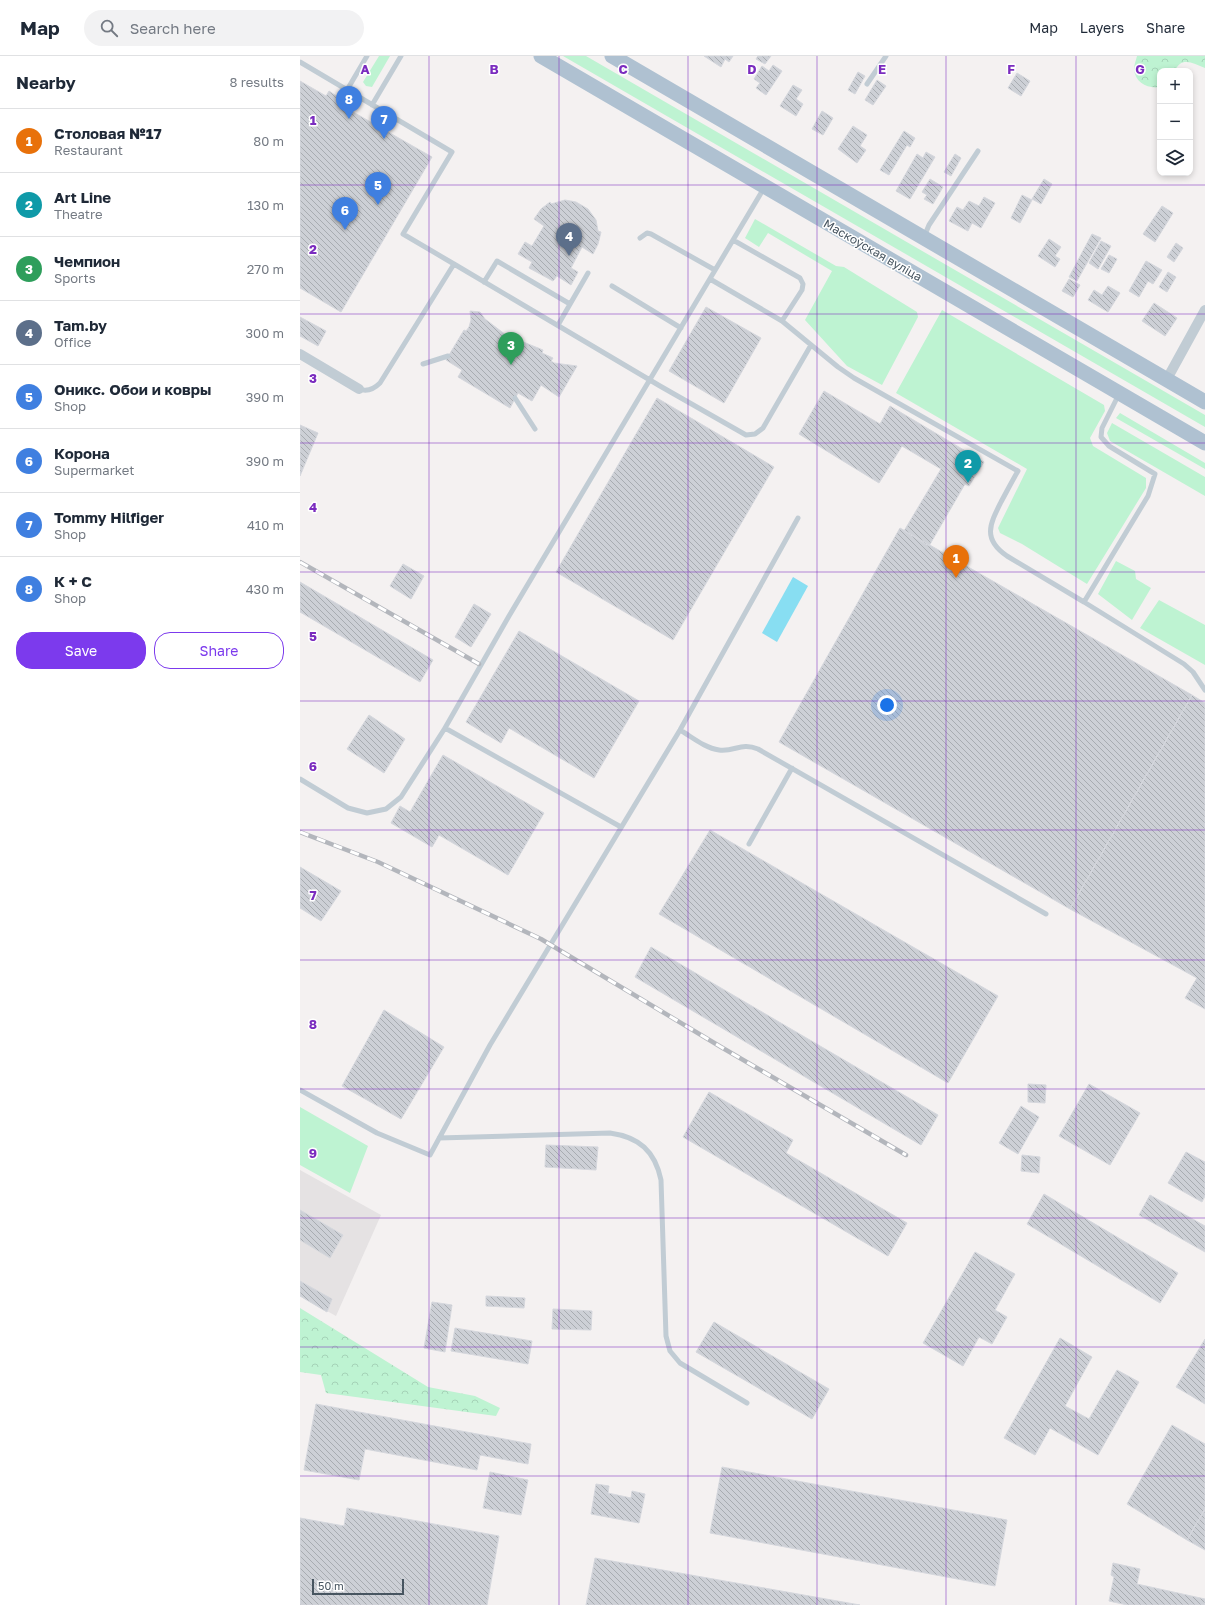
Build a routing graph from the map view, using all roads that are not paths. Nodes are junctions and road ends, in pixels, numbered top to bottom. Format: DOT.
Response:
graph roads {
  1 [pos="367,56"];
  2 [pos="401,56"];
  3 [pos="541,56"];
  4 [pos="612,56"];
  5 [pos="886,56"];
  6 [pos="300,62"];
  7 [pos="867,84"];
  8 [pos="347,90"];
  9 [pos="372,104"];
  10 [pos="978,151"];
  11 [pos="765,187"];
  12 [pos="640,238"];
  13 [pos="924,238"];
  14 [pos="733,240"];
  15 [pos="454,264"];
  16 [pos="715,270"];
  17 [pos="588,273"];
  18 [pos="710,279"];
  19 [pos="484,282"];
  20 [pos="612,286"];
  21 [pos="570,304"];
  22 [pos="1205,310"];
  23 [pos="782,321"];
  24 [pos="558,325"];
  25 [pos="681,328"];
  26 [pos="811,345"];
  27 [pos="300,354"];
  28 [pos="448,356"];
  29 [pos="423,364"];
  30 [pos="1167,379"];
  31 [pos="651,380"];
  32 [pos="359,389"];
  33 [pos="1120,393"];
  34 [pos="515,398"];
  35 [pos="1205,402"];
  36 [pos="536,429"];
  37 [pos="1205,443"];
  38 [pos="798,518"];
  39 [pos="1084,602"];
  40 [pos="1205,690"];
  41 [pos="445,728"];
  42 [pos="680,730"];
  43 [pos="792,768"];
  44 [pos="300,779"];
  45 [pos="621,827"];
  46 [pos="749,844"];
  47 [pos="1046,914"];
  48 [pos="300,1090"];
  49 [pos="439,1138"];
  50 [pos="747,1403"];
  1 -- 8 [label="lane"];
  2 -- 9 [label="lane"];
  3 -- 11 [label="main road, Маскоўская вуліца"];
  4 -- 13 [label="main road"];
  5 -- 7 [label="lane"];
  6 -- 8 [label="lane"];
  8 -- 9 [label="lane"];
  9 -- 15 [label="lane"];
  10 -- 13 [label="lane"];
  11 -- 14 [label="lane"];
  11 -- 33 [label="main road, Маскоўская вуліца"];
  12 -- 16 [label="lane"];
  13 -- 30 [label="main road"];
  14 -- 16 [label="lane"];
  14 -- 23 [label="lane"];
  15 -- 19 [label="lane"];
  15 -- 32 [label="lane"];
  16 -- 18 [label="lane"];
  17 -- 21 [label="lane"];
  18 -- 23 [label="lane"];
  18 -- 25 [label="lane"];
  19 -- 21 [label="lane"];
  19 -- 24 [label="lane"];
  20 -- 25 [label="lane"];
  21 -- 24 [label="lane"];
  22 -- 30 [label="street"];
  23 -- 26 [label="lane"];
  24 -- 31 [label="lane"];
  25 -- 31 [label="lane"];
  26 -- 31 [label="lane"];
  26 -- 39 [label="lane"];
  27 -- 32 [label="street"];
  28 -- 29 [label="lane"];
  30 -- 35 [label="main road"];
  31 -- 41 [label="lane"];
  33 -- 37 [label="main road, Маскоўская вуліца"];
  33 -- 39 [label="lane"];
  34 -- 36 [label="lane"];
  38 -- 42 [label="lane"];
  39 -- 40 [label="lane"];
  41 -- 44 [label="lane"];
  41 -- 45 [label="lane"];
  42 -- 43 [label="lane"];
  42 -- 45 [label="lane"];
  43 -- 46 [label="lane"];
  43 -- 47 [label="lane"];
  45 -- 49 [label="lane"];
  48 -- 49 [label="lane"];
  49 -- 50 [label="lane"];
}
